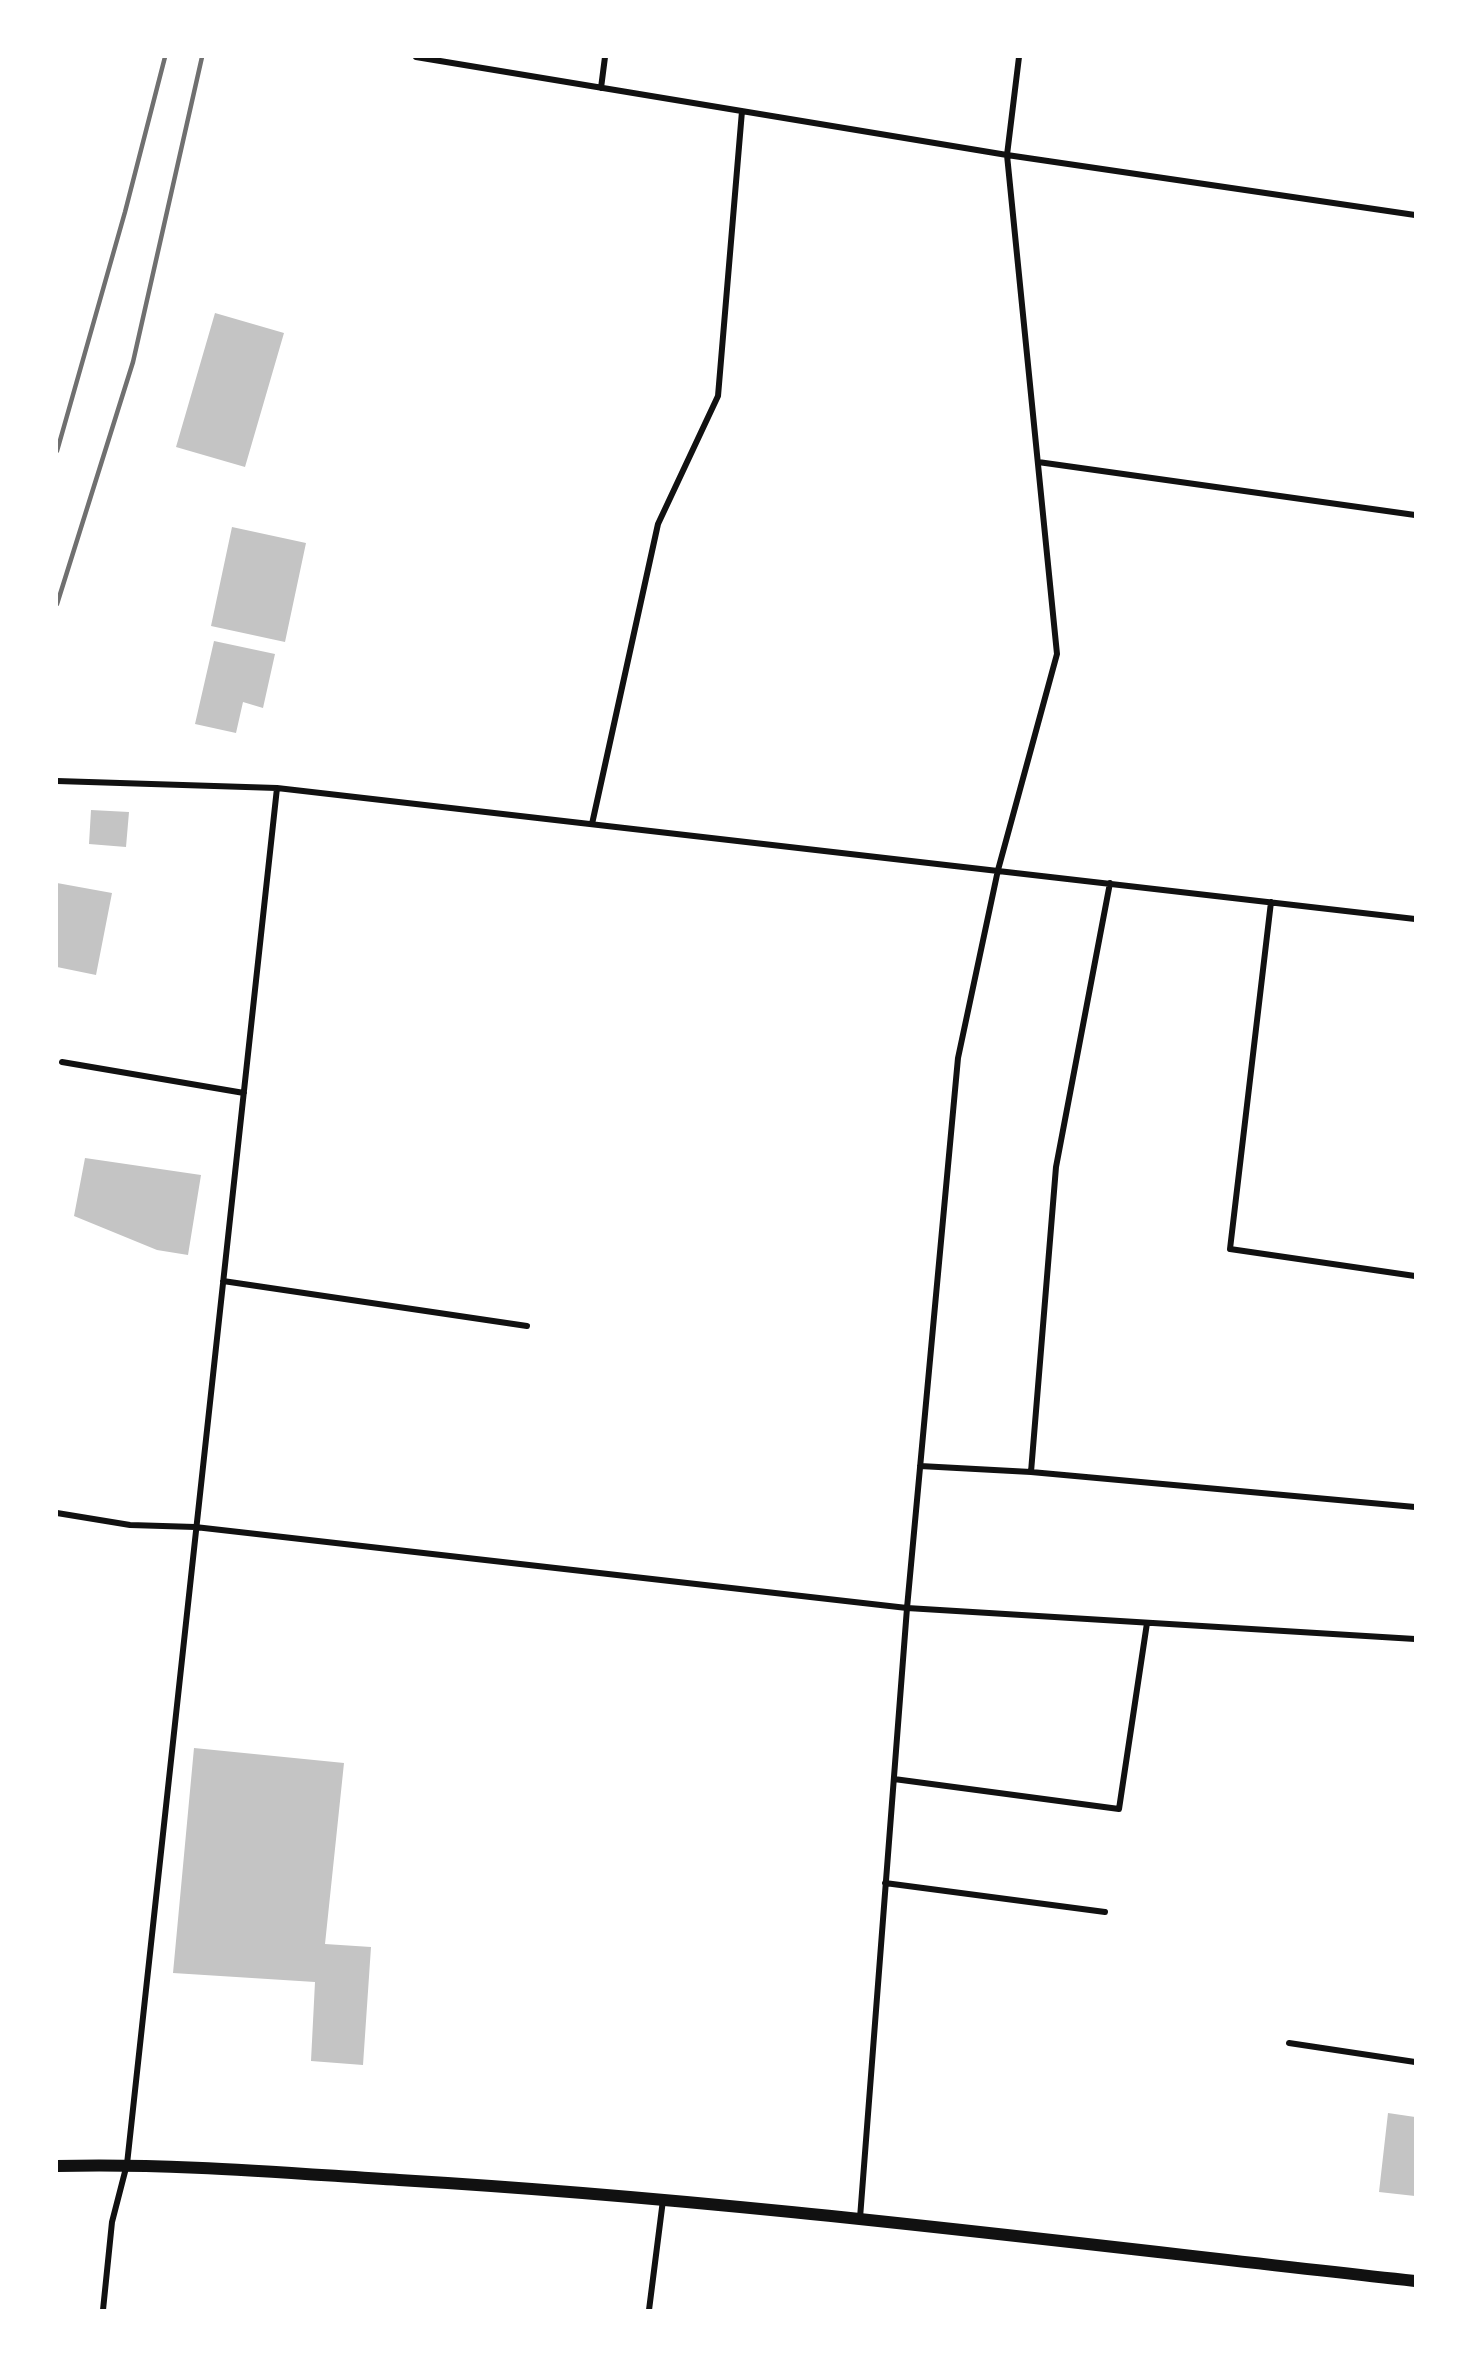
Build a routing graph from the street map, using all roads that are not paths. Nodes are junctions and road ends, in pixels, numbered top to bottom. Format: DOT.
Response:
graph roads {
  1 [pos="416,57"];
  2 [pos="605,57"];
  3 [pos="1019,57"];
  4 [pos="602,88"];
  5 [pos="742,111"];
  6 [pos="1007,155"];
  7 [pos="1415,215"];
  8 [pos="1038,462"];
  9 [pos="1415,515"];
  10 [pos="57,781"];
  11 [pos="277,788"];
  12 [pos="592,824"];
  13 [pos="998,870"];
  14 [pos="1110,883"];
  15 [pos="1271,902"];
  16 [pos="1415,919"];
  17 [pos="62,1062"];
  18 [pos="244,1093"];
  19 [pos="1415,1276"];
  20 [pos="223,1281"];
  21 [pos="527,1326"];
  22 [pos="920,1466"];
  23 [pos="1031,1472"];
  24 [pos="1415,1507"];
  25 [pos="57,1513"];
  26 [pos="195,1527"];
  27 [pos="907,1608"];
  28 [pos="1147,1623"];
  29 [pos="1415,1639"];
  30 [pos="894,1779"];
  31 [pos="885,1882"];
  32 [pos="1104,1912"];
  33 [pos="1289,2043"];
  34 [pos="1415,2062"];
  35 [pos="127,2164"];
  36 [pos="57,2166"];
  37 [pos="663,2199"];
  38 [pos="860,2218"];
  39 [pos="1415,2281"];
  40 [pos="103,2310"];
  41 [pos="649,2310"];
  1 -- 4 [label="street"];
  2 -- 4 [label="street"];
  3 -- 6 [label="street"];
  4 -- 5 [label="street"];
  5 -- 6 [label="street"];
  5 -- 12 [label="street"];
  6 -- 7 [label="street"];
  6 -- 8 [label="street"];
  8 -- 9 [label="street"];
  8 -- 13 [label="street"];
  10 -- 11 [label="street"];
  11 -- 12 [label="street"];
  11 -- 18 [label="street"];
  12 -- 13 [label="street"];
  13 -- 14 [label="street"];
  13 -- 22 [label="street"];
  14 -- 15 [label="street"];
  14 -- 23 [label="street"];
  15 -- 16 [label="street"];
  15 -- 19 [label="street"];
  17 -- 18 [label="street"];
  18 -- 20 [label="street"];
  20 -- 21 [label="street"];
  20 -- 26 [label="street"];
  22 -- 23 [label="street"];
  22 -- 27 [label="street"];
  23 -- 24 [label="street"];
  25 -- 26 [label="street"];
  26 -- 27 [label="street"];
  26 -- 35 [label="street"];
  27 -- 28 [label="street"];
  27 -- 30 [label="street"];
  28 -- 29 [label="street"];
  28 -- 30 [label="street"];
  30 -- 31 [label="street"];
  31 -- 32 [label="street"];
  31 -- 38 [label="street"];
  33 -- 34 [label="street"];
  35 -- 36 [label="main road"];
  35 -- 37 [label="main road"];
  35 -- 40 [label="street"];
  37 -- 38 [label="main road"];
  37 -- 41 [label="street"];
  38 -- 39 [label="main road"];
}
